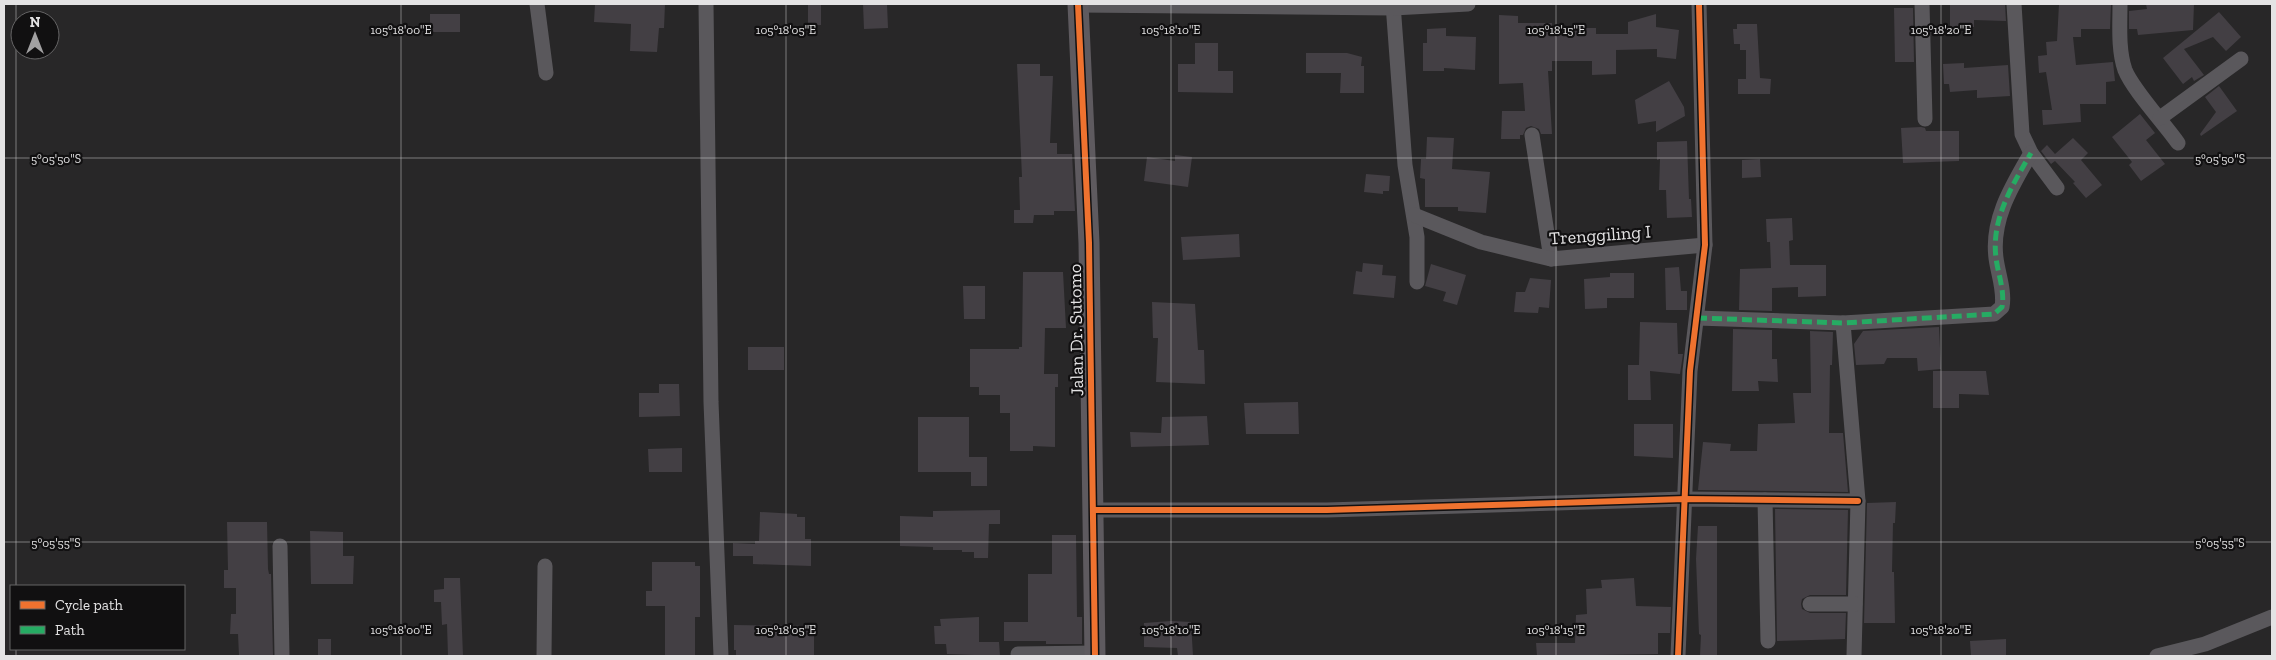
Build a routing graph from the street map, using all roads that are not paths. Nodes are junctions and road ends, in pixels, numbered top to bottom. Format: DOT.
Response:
graph roads {
  1 [pos="537,4"];
  2 [pos="706,4"];
  3 [pos="1468,4"];
  4 [pos="1698,4"];
  5 [pos="1922,4"];
  6 [pos="2014,4"];
  7 [pos="2120,4"];
  8 [pos="1078,5"];
  9 [pos="1393,6"];
  10 [pos="2241,59"];
  11 [pos="546,73"];
  12 [pos="2160,118"];
  13 [pos="1925,119"];
  14 [pos="1532,136"];
  15 [pos="2178,143"];
  16 [pos="2031,153"];
  17 [pos="2057,188"];
  18 [pos="1414,214"];
  19 [pos="1706,246"];
  20 [pos="1551,259"];
  21 [pos="1417,282"];
  22 [pos="1697,318"];
  23 [pos="1843,323"];
  24 [pos="1685,499"];
  25 [pos="1765,500"];
  26 [pos="1858,501"];
  27 [pos="1094,510"];
  28 [pos="280,546"];
  29 [pos="545,566"];
  30 [pos="1810,604"];
  31 [pos="1855,604"];
  32 [pos="2272,618"];
  33 [pos="1768,642"];
  34 [pos="1018,654"];
  35 [pos="1096,654"];
  36 [pos="282,656"];
  37 [pos="544,656"];
  38 [pos="722,656"];
  39 [pos="1678,656"];
  40 [pos="1854,656"];
  41 [pos="2157,656"];
  1 -- 11 [label="street"];
  2 -- 38 [label="street"];
  3 -- 9 [label="street"];
  4 -- 19 [label="street"];
  5 -- 13 [label="street"];
  6 -- 16 [label="street"];
  7 -- 12 [label="street"];
  8 -- 9 [label="street"];
  8 -- 27 [label="street, Jalan Dr. Sutomo"];
  9 -- 18 [label="street"];
  10 -- 12 [label="street"];
  12 -- 15 [label="street"];
  14 -- 20 [label="street"];
  16 -- 17 [label="street"];
  16 -- 23 [label="street"];
  18 -- 20 [label="street, Trenggiling I"];
  18 -- 21 [label="street"];
  19 -- 20 [label="street, Trenggiling I"];
  19 -- 22 [label="street"];
  22 -- 23 [label="street"];
  22 -- 24 [label="street"];
  23 -- 26 [label="street"];
  24 -- 25 [label="street"];
  24 -- 27 [label="street"];
  24 -- 39 [label="street"];
  25 -- 26 [label="street"];
  25 -- 33 [label="street"];
  26 -- 31 [label="street"];
  27 -- 35 [label="street, Jalan Dr. Sutomo"];
  28 -- 36 [label="street"];
  29 -- 37 [label="street"];
  30 -- 31 [label="street"];
  31 -- 40 [label="street"];
  32 -- 41 [label="street"];
  34 -- 35 [label="street"];
}
